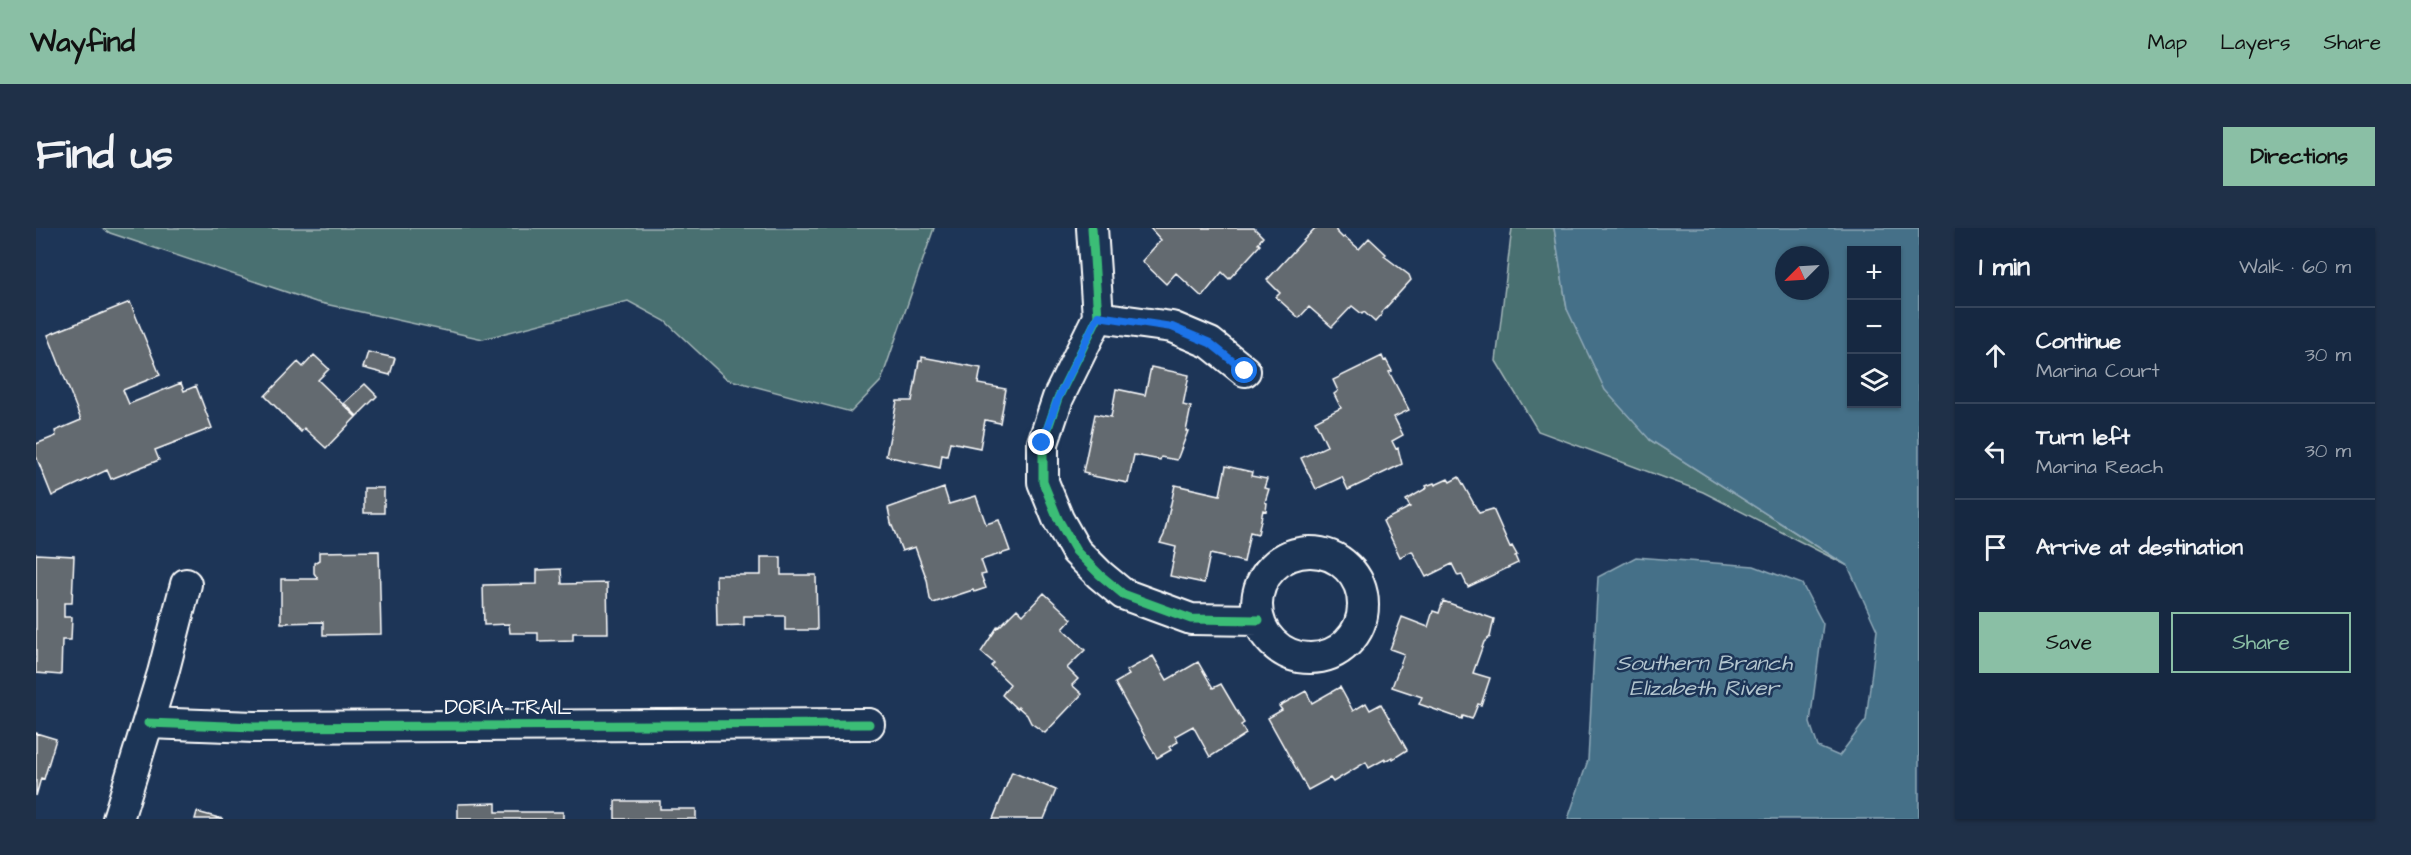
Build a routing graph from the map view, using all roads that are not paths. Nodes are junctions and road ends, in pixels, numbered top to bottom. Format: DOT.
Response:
graph roads {
  1 [pos="1092,228"];
  2 [pos="1098,316"];
  3 [pos="1245,371"];
  4 [pos="186,584"];
  5 [pos="1259,620"];
  6 [pos="148,723"];
  7 [pos="869,724"];
  8 [pos="118,819"];
  1 -- 2 [label="street"];
  2 -- 3 [label="street"];
  2 -- 5 [label="street"];
  4 -- 6 [label="street"];
  6 -- 7 [label="street, DORIA TRAIL"];
  6 -- 8 [label="street"];
}
